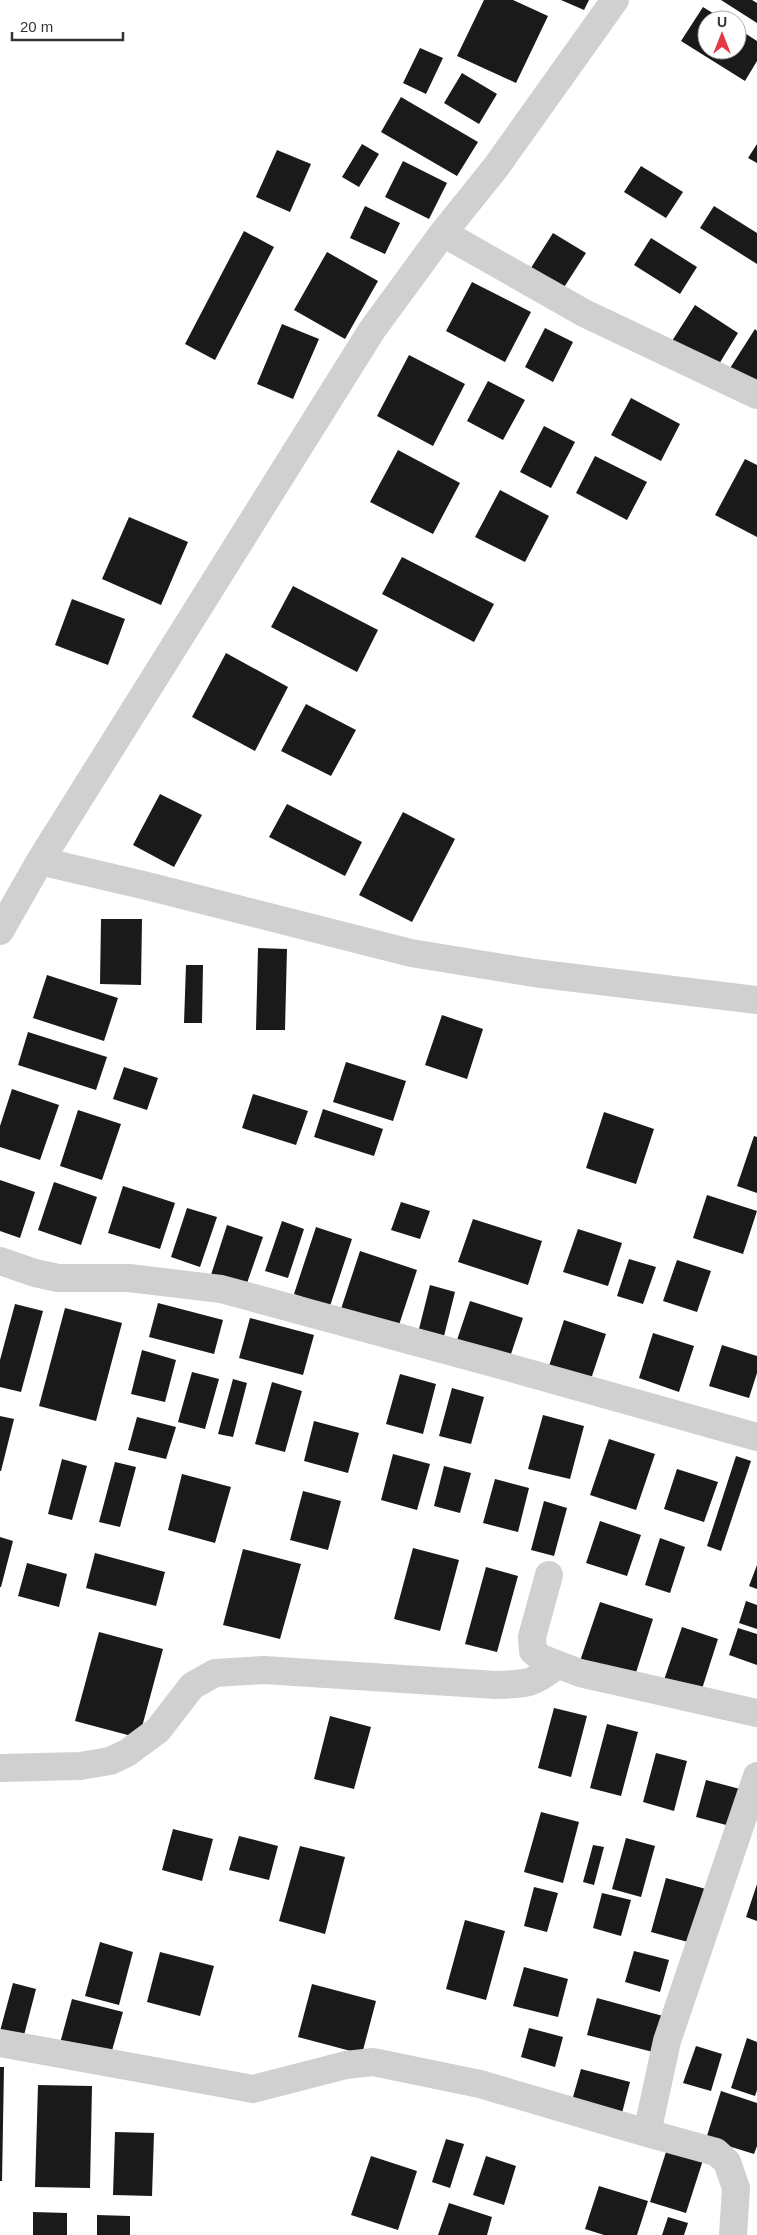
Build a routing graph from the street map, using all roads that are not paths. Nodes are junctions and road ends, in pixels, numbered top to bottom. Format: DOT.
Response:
graph roads {
  1 [pos="614,0"];
  2 [pos="442,233"];
  3 [pos="757,395"];
  4 [pos="40,862"];
  5 [pos="0,931"];
  6 [pos="757,1000"];
  7 [pos="0,1261"];
  8 [pos="757,1437"];
  9 [pos="549,1575"];
  10 [pos="556,1665"];
  11 [pos="757,1712"];
  12 [pos="0,1768"];
  13 [pos="757,1776"];
  14 [pos="0,2043"];
  15 [pos="646,2133"];
  16 [pos="733,2235"];
  1 -- 2 [label="street"];
  2 -- 3 [label="street"];
  2 -- 4 [label="street"];
  4 -- 5 [label="street"];
  4 -- 6 [label="street"];
  7 -- 8 [label="street"];
  9 -- 10 [label="street"];
  10 -- 11 [label="street"];
  10 -- 12 [label="street"];
  13 -- 15 [label="street"];
  14 -- 15 [label="street"];
  15 -- 16 [label="street"];
}
